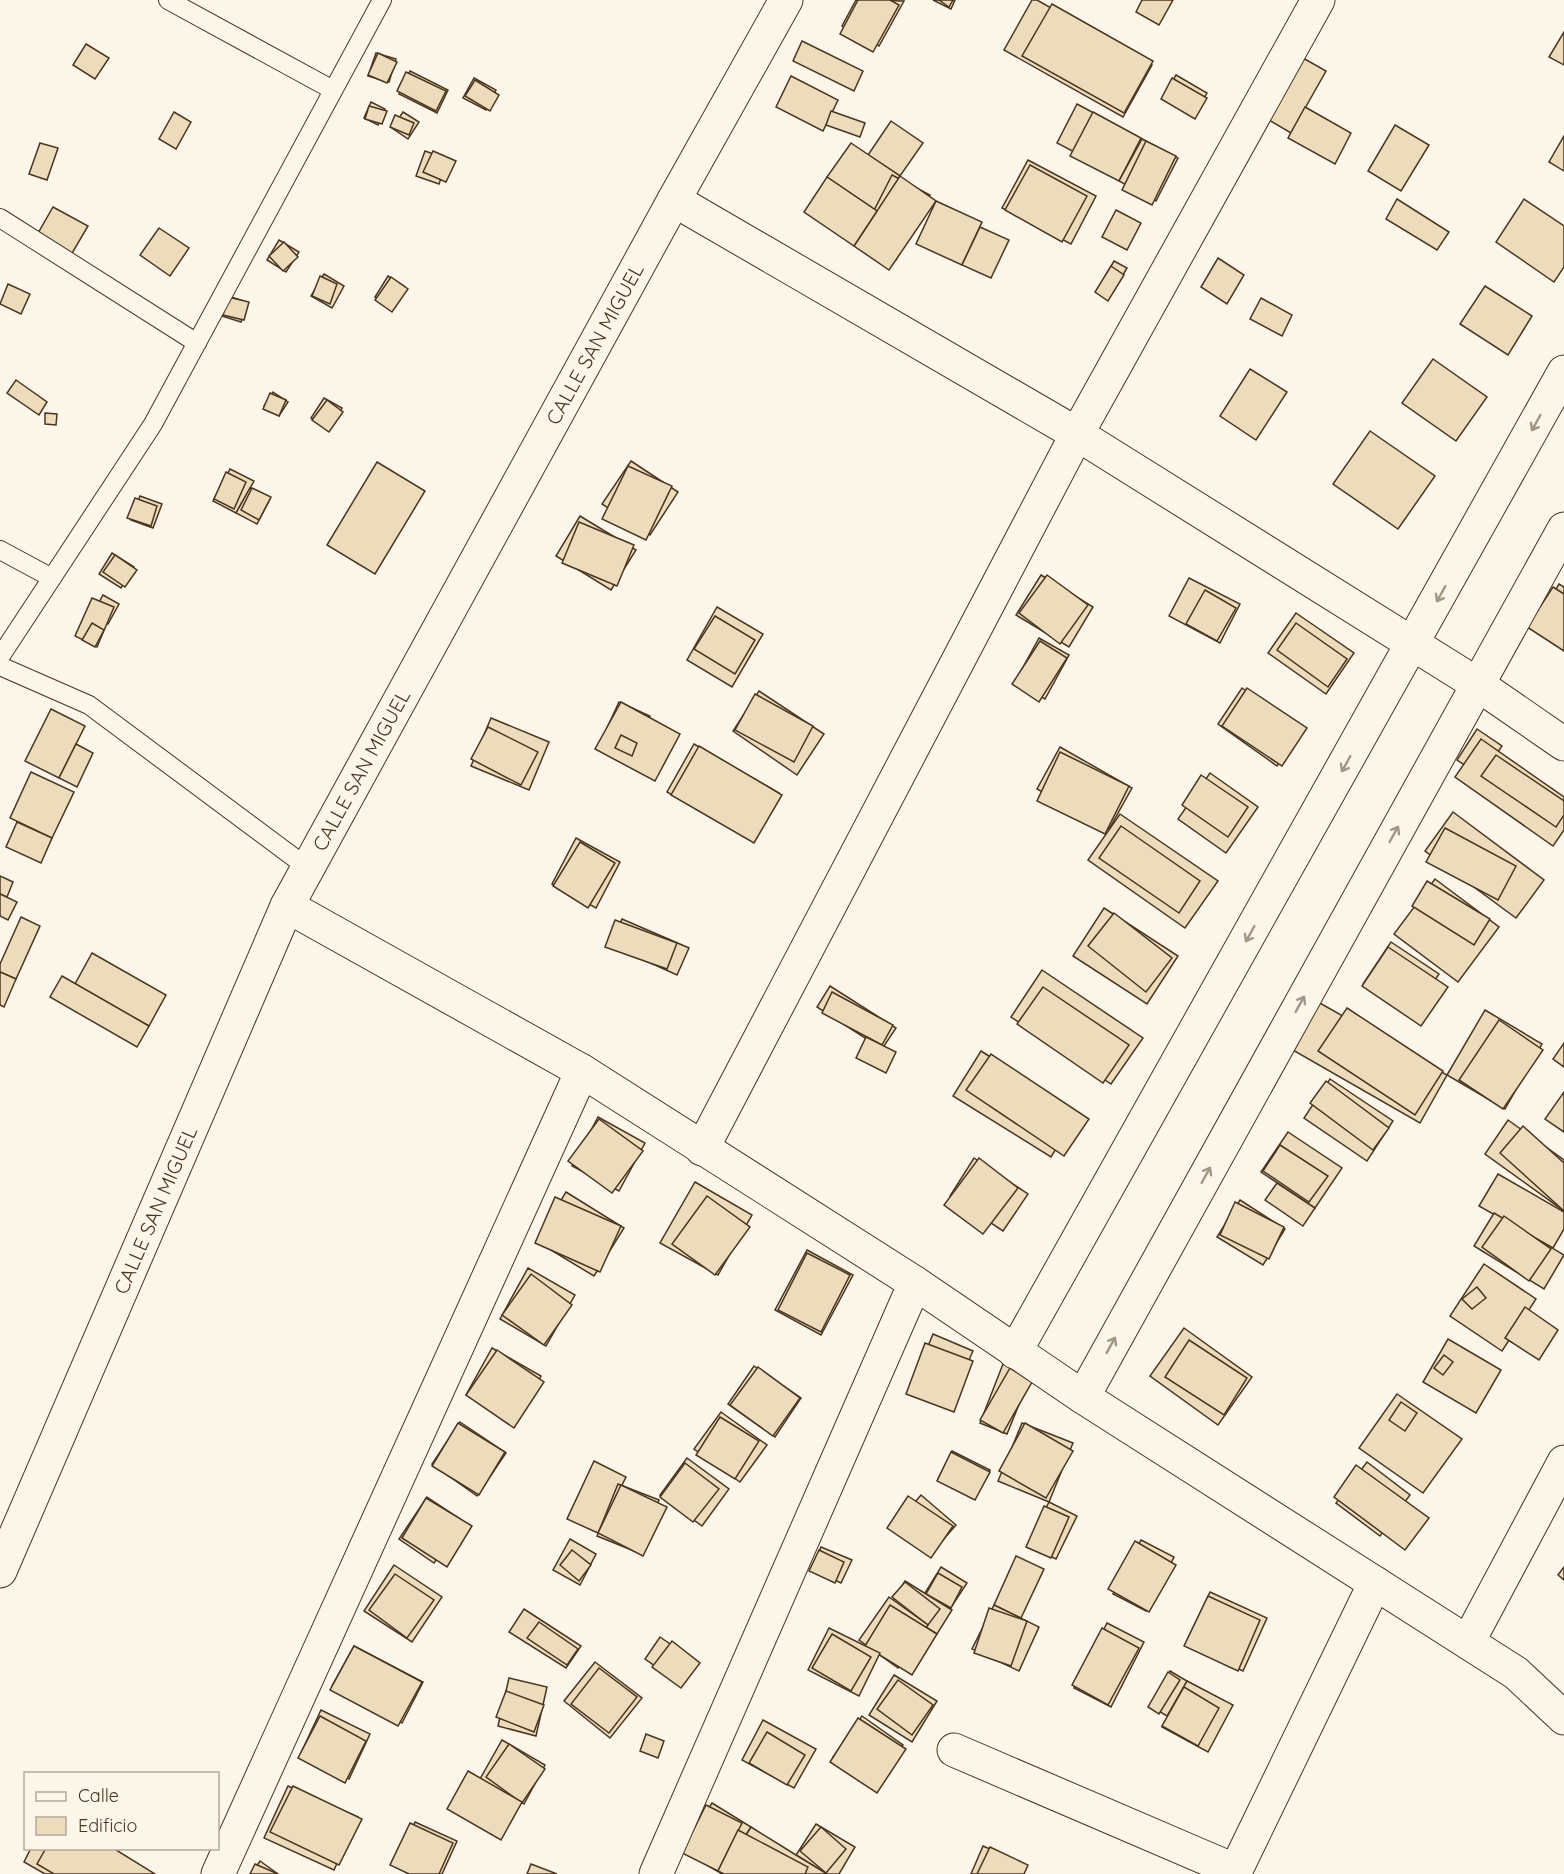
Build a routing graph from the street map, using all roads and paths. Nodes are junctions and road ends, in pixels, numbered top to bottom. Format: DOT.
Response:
graph roads {
  1 [pos="168,0"];
  2 [pos="382,0"];
  3 [pos="786,0"];
  4 [pos="1318,0"];
  5 [pos="333,90"];
  6 [pos="674,200"];
  7 [pos="0,218"];
  8 [pos="196,343"];
  9 [pos="1564,372"];
  10 [pos="1077,434"];
  11 [pos="1564,529"];
  12 [pos="0,550"];
  13 [pos="52,578"];
  14 [pos="1412,645"];
  15 [pos="0,657"];
  16 [pos="0,666"];
  17 [pos="1477,684"];
  18 [pos="1564,744"];
  19 [pos="308,868"];
  20 [pos="287,906"];
  21 [pos="582,1071"];
  22 [pos="702,1149"];
  23 [pos="915,1283"];
  24 [pos="1016,1352"];
  25 [pos="1083,1397"];
  26 [pos="1564,1462"];
  27 [pos="0,1571"];
  28 [pos="1375,1583"];
  29 [pos="1468,1641"];
  30 [pos="1564,1718"];
  31 [pos="954,1750"];
  32 [pos="1235,1872"];
  33 [pos="218,1874"];
  34 [pos="656,1874"];
  1 -- 5 [label="lane"];
  2 -- 5 [label="lane"];
  3 -- 6 [label="street, CALLE SAN MIGUEL"];
  4 -- 10 [label="street"];
  5 -- 8 [label="lane"];
  6 -- 10 [label="street"];
  6 -- 19 [label="street, CALLE SAN MIGUEL"];
  7 -- 8 [label="lane"];
  8 -- 13 [label="lane"];
  9 -- 14 [label="street, one-way"];
  10 -- 14 [label="street"];
  10 -- 22 [label="street"];
  11 -- 17 [label="street"];
  12 -- 13 [label="lane"];
  13 -- 15 [label="lane"];
  14 -- 17 [label="street"];
  14 -- 24 [label="street, one-way"];
  16 -- 19 [label="lane"];
  17 -- 18 [label="street"];
  25 -- 17 [label="street, one-way"];
  19 -- 20 [label="street, CALLE SAN MIGUEL"];
  20 -- 21 [label="street"];
  20 -- 27 [label="street, CALLE SAN MIGUEL"];
  21 -- 22 [label="street"];
  21 -- 33 [label="street"];
  22 -- 23 [label="street"];
  23 -- 24 [label="street"];
  23 -- 34 [label="street"];
  24 -- 25 [label="street"];
  25 -- 28 [label="street"];
  26 -- 29 [label="street"];
  28 -- 29 [label="street"];
  28 -- 32 [label="street"];
  29 -- 30 [label="street"];
  31 -- 32 [label="street"];
}
